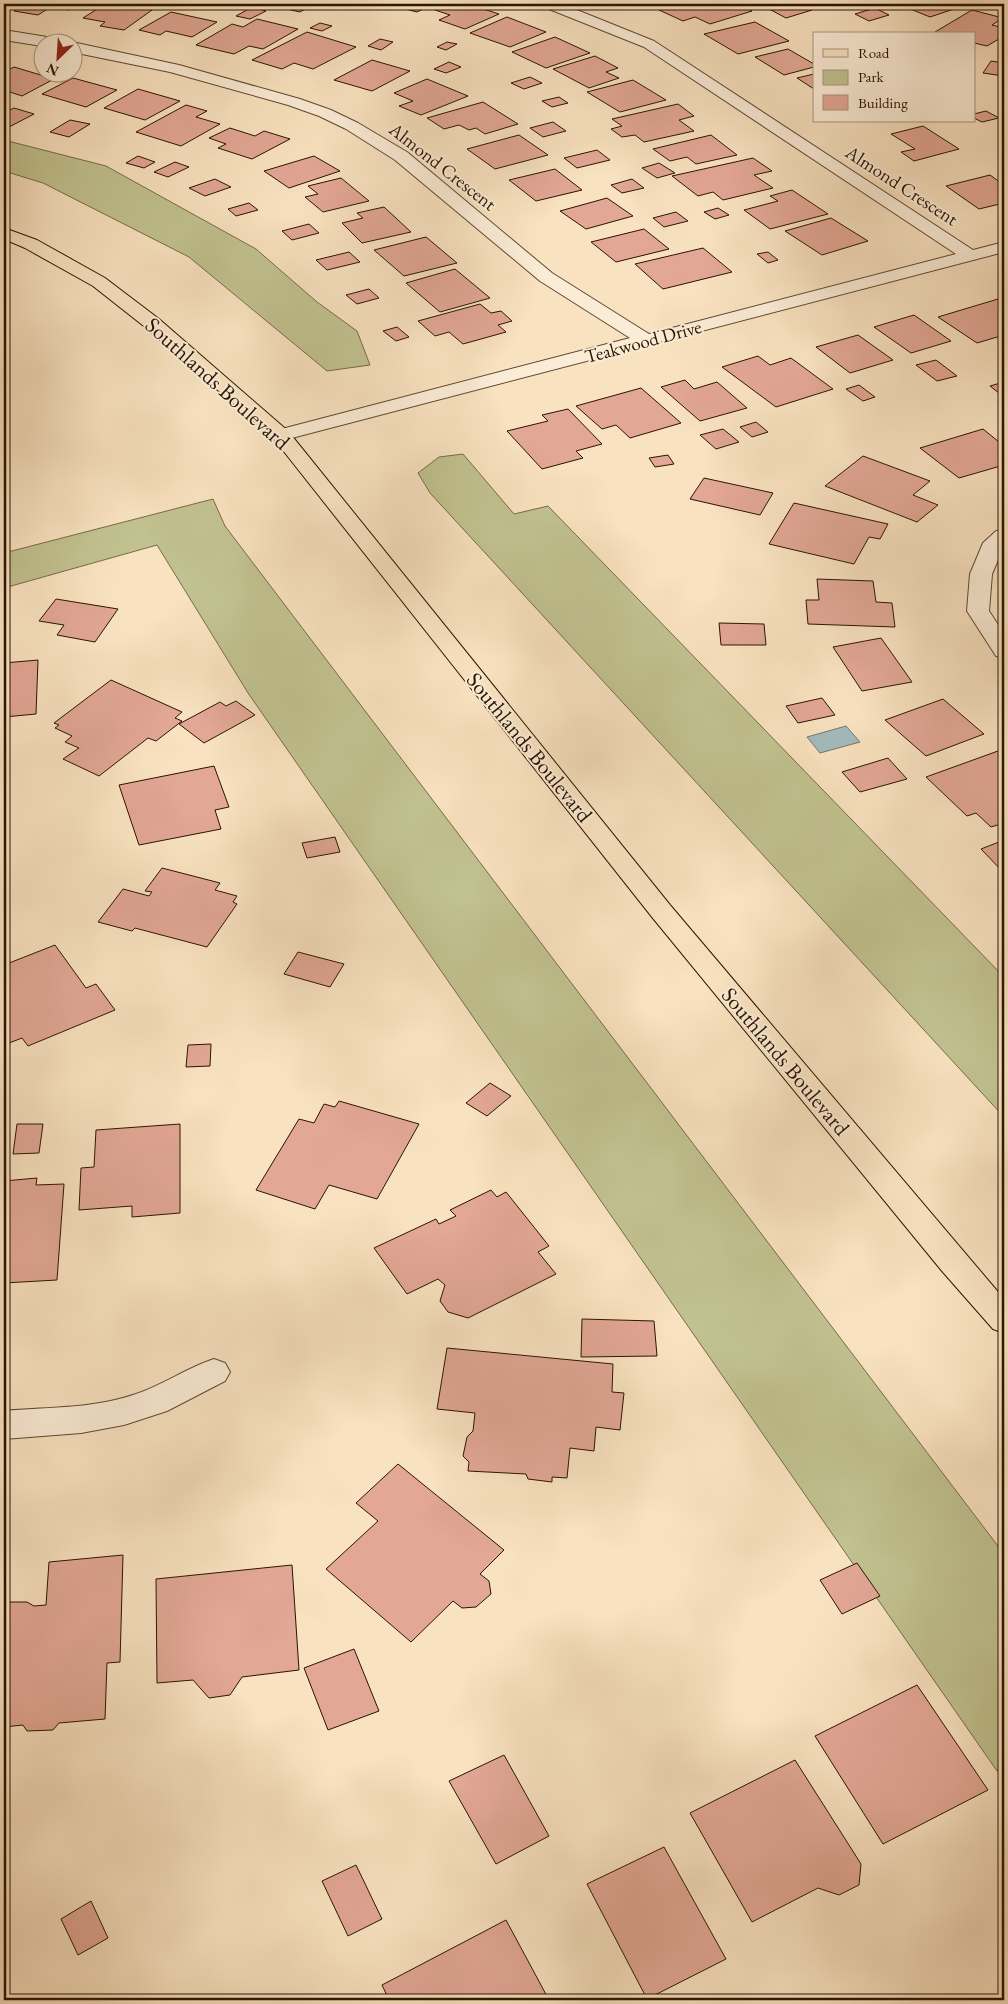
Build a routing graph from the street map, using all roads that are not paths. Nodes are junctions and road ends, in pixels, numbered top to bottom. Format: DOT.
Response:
graph roads {
  1 [pos="549,4"];
  2 [pos="4,35"];
  3 [pos="32,40"];
  4 [pos="82,49"];
  5 [pos="4,233"];
  6 [pos="1004,247"];
  7 [pos="971,256"];
  8 [pos="646,340"];
  9 [pos="281,435"];
  10 [pos="1004,536"];
  11 [pos="1004,651"];
  12 [pos="1004,1320"];
  13 [pos="214,1372"];
  14 [pos="4,1425"];
  1 -- 7 [label="street, Almond Crescent"];
  2 -- 3 [label="street"];
  4 -- 8 [label="street, Almond Crescent"];
  5 -- 9 [label="main road, Southlands Boulevard"];
  6 -- 7 [label="street, Teakwood Drive"];
  7 -- 8 [label="street, Teakwood Drive"];
  8 -- 9 [label="street, Teakwood Drive"];
  9 -- 12 [label="main road, Southlands Boulevard"];
  10 -- 11 [label="street"];
  13 -- 14 [label="street"];
}
